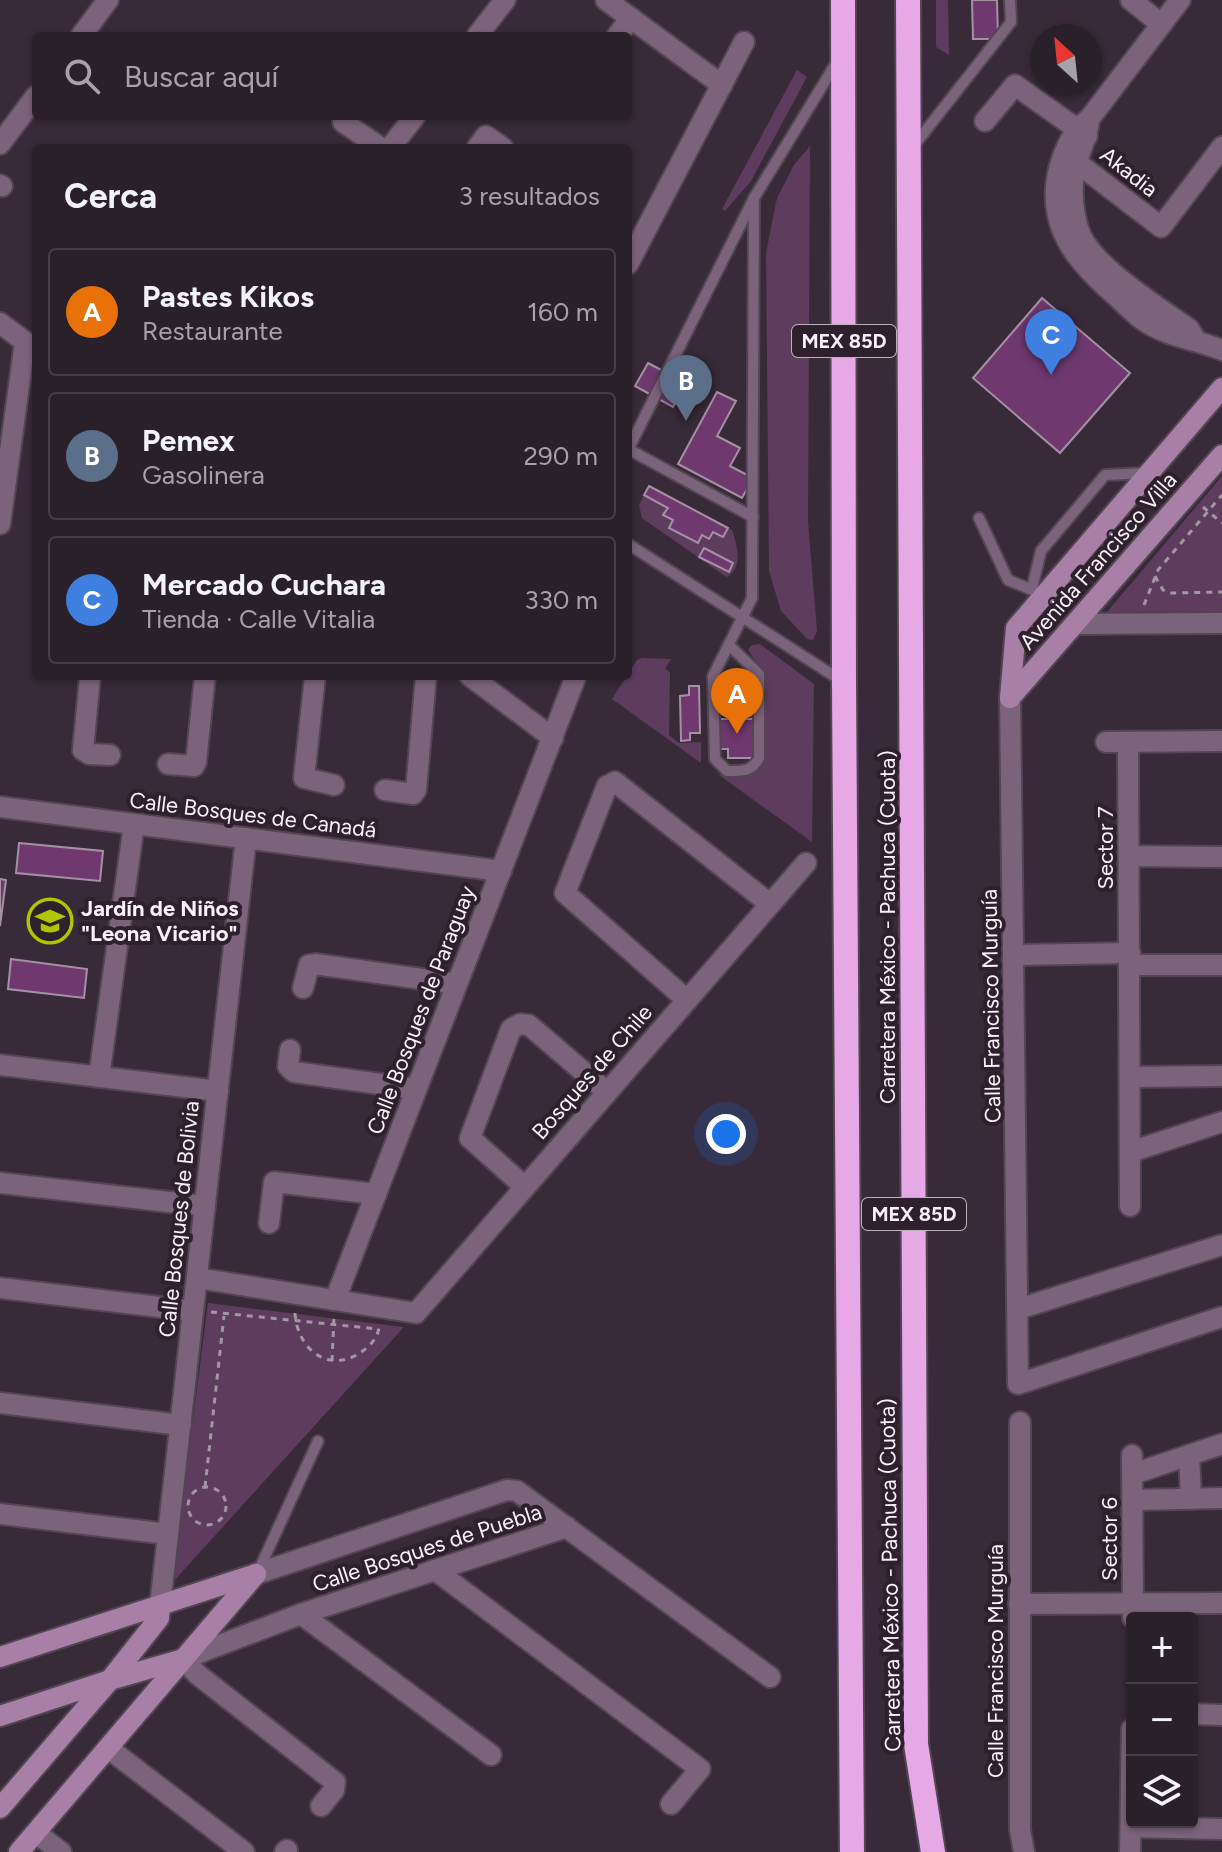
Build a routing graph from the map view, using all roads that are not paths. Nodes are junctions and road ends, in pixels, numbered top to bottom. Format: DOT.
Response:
graph roads {
  1 [pos="108,0"];
  2 [pos="505,0"];
  3 [pos="606,0"];
  4 [pos="843,0"];
  5 [pos="908,0"];
  6 [pos="1010,0"];
  7 [pos="1131,0"];
  8 [pos="1180,0"];
  9 [pos="631,18"];
  10 [pos="1161,24"];
  11 [pos="84,32"];
  12 [pos="480,32"];
  13 [pos="620,32"];
  14 [pos="744,42"];
  15 [pos="844,52"];
  16 [pos="722,85"];
  17 [pos="32,101"];
  18 [pos="412,120"];
  19 [pos="985,121"];
  20 [pos="343,122"];
  21 [pos="1084,128"];
  22 [pos="0,144"];
  23 [pos="375,144"];
  24 [pos="393,144"];
  25 [pos="480,144"];
  26 [pos="497,144"];
  27 [pos="1222,147"];
  28 [pos="908,153"];
  29 [pos="1070,157"];
  30 [pos="754,198"];
  31 [pos="632,248"];
  32 [pos="0,323"];
  33 [pos="30,346"];
  34 [pos="1222,350"];
  35 [pos="1222,388"];
  36 [pos="632,442"];
  37 [pos="632,452"];
  38 [pos="1222,455"];
  39 [pos="1151,472"];
  40 [pos="753,517"];
  41 [pos="979,518"];
  42 [pos="0,524"];
  43 [pos="632,547"];
  44 [pos="1037,593"];
  45 [pos="742,618"];
  46 [pos="1222,623"];
  47 [pos="1075,624"];
  48 [pos="1016,628"];
  49 [pos="729,645"];
  50 [pos="90,680"];
  51 [pos="205,680"];
  52 [pos="315,680"];
  53 [pos="426,680"];
  54 [pos="475,680"];
  55 [pos="575,680"];
  56 [pos="844,683"];
  57 [pos="1010,698"];
  58 [pos="553,738"];
  59 [pos="1222,741"];
  60 [pos="1106,742"];
  61 [pos="1128,742"];
  62 [pos="110,755"];
  63 [pos="168,764"];
  64 [pos="334,785"];
  65 [pos="385,790"];
  66 [pos="0,807"];
  67 [pos="134,824"];
  68 [pos="246,838"];
  69 [pos="1129,856"];
  70 [pos="1222,857"];
  71 [pos="806,863"];
  72 [pos="501,871"];
  73 [pos="770,904"];
  74 [pos="1014,955"];
  75 [pos="1130,959"];
  76 [pos="1222,965"];
  77 [pos="457,984"];
  78 [pos="303,988"];
  79 [pos="687,1000"];
  80 [pos="290,1050"];
  81 [pos="0,1065"];
  82 [pos="1222,1076"];
  83 [pos="99,1077"];
  84 [pos="1130,1077"];
  85 [pos="416,1089"];
  86 [pos="218,1091"];
  87 [pos="607,1092"];
  88 [pos="1222,1122"];
  89 [pos="1130,1152"];
  90 [pos="0,1183"];
  91 [pos="525,1187"];
  92 [pos="376,1194"];
  93 [pos="205,1206"];
  94 [pos="1130,1206"];
  95 [pos="269,1223"];
  96 [pos="1222,1245"];
  97 [pos="197,1278"];
  98 [pos="0,1288"];
  99 [pos="335,1300"];
  100 [pos="1018,1309"];
  101 [pos="193,1311"];
  102 [pos="1222,1317"];
  103 [pos="0,1403"];
  104 [pos="1020,1422"];
  105 [pos="181,1425"];
  106 [pos="318,1441"];
  107 [pos="1222,1444"];
  108 [pos="1189,1455"];
  109 [pos="1222,1498"];
  110 [pos="1191,1499"];
  111 [pos="1134,1500"];
  112 [pos="0,1514"];
  113 [pos="567,1527"];
  114 [pos="168,1534"];
  115 [pos="435,1570"];
  116 [pos="256,1574"];
  117 [pos="1222,1603"];
  118 [pos="1019,1604"];
  119 [pos="160,1606"];
  120 [pos="1133,1611"];
  121 [pos="301,1614"];
  122 [pos="0,1657"];
  123 [pos="183,1659"];
  124 [pos="770,1677"];
  125 [pos="110,1680"];
  126 [pos="52,1699"];
  127 [pos="1198,1714"];
  128 [pos="1222,1715"];
  129 [pos="0,1716"];
  130 [pos="72,1724"];
  131 [pos="108,1748"];
  132 [pos="491,1755"];
  133 [pos="671,1804"];
  134 [pos="321,1806"];
  135 [pos="0,1808"];
  136 [pos="1131,1828"];
  137 [pos="1176,1828"];
  138 [pos="1222,1829"];
  139 [pos="36,1833"];
  140 [pos="19,1852"];
  141 [pos="61,1852"];
  142 [pos="244,1852"];
  143 [pos="852,1852"];
  144 [pos="933,1852"];
  145 [pos="1024,1852"];
  146 [pos="1130,1852"];
  1 -- 11 [label="street"];
  2 -- 12 [label="street"];
  3 -- 9 [label="street"];
  4 -- 15 [label="highway, Carretera México - Pachuca (Cuota) / MEX 85D"];
  5 -- 28 [label="highway, Carretera México - Pachuca (Cuota) / MEX 85D"];
  6 -- 28 [label="lane"];
  7 -- 10 [label="street"];
  8 -- 10 [label="street"];
  9 -- 13 [label="street"];
  9 -- 16 [label="street"];
  10 -- 21 [label="street"];
  14 -- 16 [label="street"];
  15 -- 30 [label="lane"];
  15 -- 56 [label="highway, Carretera México - Pachuca (Cuota) / MEX 85D"];
  16 -- 31 [label="street"];
  17 -- 22 [label="street"];
  18 -- 24 [label="street"];
  19 -- 21 [label="street"];
  20 -- 23 [label="street"];
  21 -- 29 [label="street"];
  25 -- 26 [label="street"];
  27 -- 29 [label="street, Akadia"];
  28 -- 144 [label="highway, Carretera México - Pachuca (Cuota) / MEX 85D"];
  29 -- 34 [label="street"];
  30 -- 36 [label="lane"];
  30 -- 40 [label="lane"];
  32 -- 33 [label="street"];
  33 -- 42 [label="street"];
  35 -- 39 [label="street, Avenida Francisco Villa"];
  37 -- 40 [label="lane"];
  38 -- 47 [label="street, Avenida Francisco Villa"];
  39 -- 44 [label="street, Avenida Francisco Villa"];
  39 -- 44 [label="lane"];
  40 -- 45 [label="lane"];
  41 -- 44 [label="lane"];
  43 -- 45 [label="lane"];
  44 -- 48 [label="street, Avenida Francisco Villa"];
  45 -- 49 [label="lane"];
  45 -- 56 [label="lane"];
  46 -- 47 [label="street"];
  47 -- 57 [label="street, Avenida Francisco Villa"];
  48 -- 57 [label="street, Calle Francisco Murguía"];
  49 -- 49 [label="lane"];
  50 -- 62 [label="street"];
  51 -- 63 [label="street"];
  52 -- 64 [label="street"];
  53 -- 65 [label="street"];
  54 -- 58 [label="street"];
  55 -- 58 [label="street, Calle Bosques de Paraguay"];
  56 -- 143 [label="highway, Carretera México - Pachuca (Cuota) / MEX 85D"];
  57 -- 74 [label="street, Calle Francisco Murguía"];
  58 -- 72 [label="street, Calle Bosques de Paraguay"];
  59 -- 61 [label="street"];
  60 -- 61 [label="street"];
  61 -- 69 [label="street, Sector 7"];
  66 -- 67 [label="street, Calle Bosques de Canadá"];
  67 -- 68 [label="street, Calle Bosques de Canadá"];
  67 -- 83 [label="street"];
  68 -- 72 [label="street, Calle Bosques de Canadá"];
  68 -- 86 [label="street, Calle Bosques de Bolivia"];
  69 -- 70 [label="street"];
  69 -- 75 [label="street, Sector 7"];
  71 -- 73 [label="street, Bosques de Chile"];
  72 -- 77 [label="street, Calle Bosques de Paraguay"];
  73 -- 79 [label="street, Bosques de Chile"];
  73 -- 79 [label="street"];
  74 -- 75 [label="street"];
  74 -- 100 [label="street, Calle Francisco Murguía"];
  75 -- 76 [label="street"];
  75 -- 84 [label="street, Sector 7"];
  77 -- 78 [label="street"];
  77 -- 85 [label="street, Calle Bosques de Paraguay"];
  79 -- 87 [label="street, Bosques de Chile"];
  80 -- 85 [label="street"];
  81 -- 83 [label="street"];
  82 -- 84 [label="street"];
  83 -- 86 [label="street"];
  84 -- 89 [label="street, Sector 7"];
  85 -- 92 [label="street, Calle Bosques de Paraguay"];
  86 -- 93 [label="street, Calle Bosques de Bolivia"];
  87 -- 91 [label="street, Bosques de Chile"];
  87 -- 91 [label="street"];
  88 -- 89 [label="street"];
  89 -- 94 [label="street, Sector 7"];
  90 -- 93 [label="street"];
  91 -- 99 [label="street, Bosques de Chile"];
  92 -- 95 [label="street"];
  92 -- 99 [label="street, Calle Bosques de Paraguay"];
  93 -- 97 [label="street, Calle Bosques de Bolivia"];
  96 -- 100 [label="street"];
  97 -- 99 [label="street"];
  97 -- 101 [label="street, Calle Bosques de Bolivia"];
  98 -- 101 [label="street"];
  100 -- 102 [label="street, Calle Francisco Murguía"];
  101 -- 105 [label="street, Calle Bosques de Bolivia"];
  103 -- 105 [label="street"];
  104 -- 118 [label="street, Calle Francisco Murguía"];
  105 -- 114 [label="street, Calle Bosques de Bolivia"];
  106 -- 116 [label="lane"];
  107 -- 108 [label="street, Sector 6"];
  108 -- 110 [label="street"];
  108 -- 111 [label="street, Sector 6"];
  109 -- 110 [label="street"];
  110 -- 111 [label="street"];
  111 -- 120 [label="street, Sector 6"];
  112 -- 114 [label="street"];
  113 -- 115 [label="street, Calle Bosques de Puebla"];
  113 -- 116 [label="street, Calle Bosques de Puebla"];
  113 -- 124 [label="street"];
  114 -- 119 [label="street, Calle Bosques de Bolivia"];
  115 -- 121 [label="street, Calle Bosques de Puebla"];
  115 -- 133 [label="street"];
  116 -- 119 [label="street, Calle Bosques de Puebla"];
  116 -- 123 [label="street"];
  117 -- 120 [label="street"];
  118 -- 120 [label="street, Sector 6"];
  118 -- 145 [label="street, Calle Francisco Murguía"];
  119 -- 122 [label="street, Calle Bosques de Puebla"];
  119 -- 125 [label="street"];
  121 -- 123 [label="street, Calle Bosques de Puebla"];
  121 -- 132 [label="street"];
  123 -- 125 [label="street, Calle Bosques de Puebla"];
  123 -- 131 [label="street"];
  123 -- 134 [label="street"];
  125 -- 126 [label="street, Calle Bosques de Puebla"];
  125 -- 130 [label="street"];
  126 -- 129 [label="street, Calle Bosques de Puebla"];
  126 -- 130 [label="street"];
  127 -- 128 [label="street"];
  130 -- 135 [label="street"];
  131 -- 139 [label="street"];
  131 -- 142 [label="street"];
  136 -- 146 [label="street"];
  137 -- 138 [label="street"];
  139 -- 140 [label="street"];
  139 -- 141 [label="street"];
}
